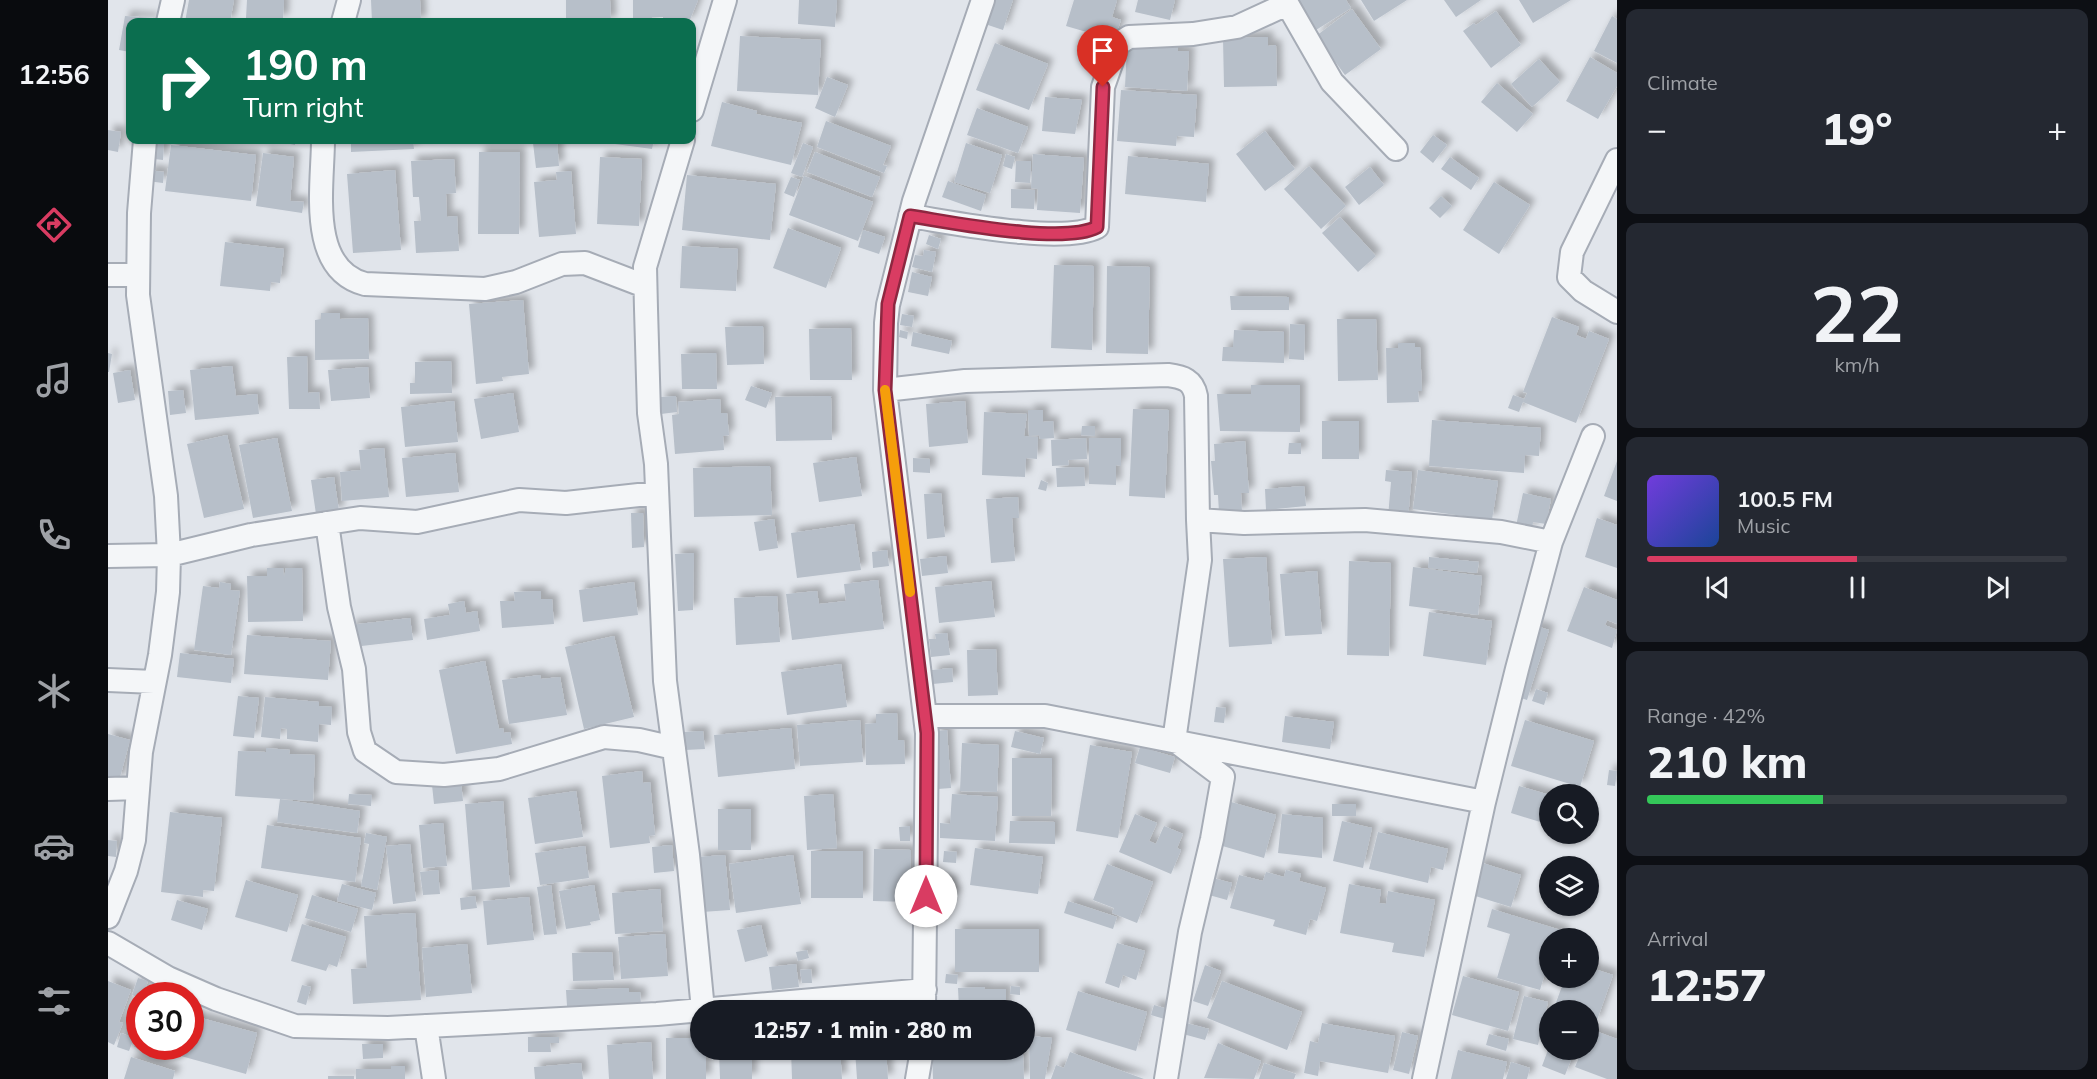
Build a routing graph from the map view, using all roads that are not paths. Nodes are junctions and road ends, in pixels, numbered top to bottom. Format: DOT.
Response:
graph roads {
  1 [pos="173,0"];
  2 [pos="350,0"];
  3 [pos="725,0"];
  4 [pos="982,0"];
  5 [pos="1286,2"];
  6 [pos="169,18"];
  7 [pos="345,18"];
  8 [pos="696,97"];
  9 [pos="145,144"];
  10 [pos="323,144"];
  11 [pos="682,144"];
  12 [pos="1396,149"];
  13 [pos="1617,160"];
  14 [pos="910,216"];
  15 [pos="108,275"];
  16 [pos="138,275"];
  17 [pos="645,286"];
  18 [pos="1617,312"];
  19 [pos="885,390"];
  20 [pos="1593,436"];
  21 [pos="657,493"];
  22 [pos="1198,520"];
  23 [pos="327,523"];
  24 [pos="1555,533"];
  25 [pos="169,555"];
  26 [pos="108,556"];
  27 [pos="108,680"];
  28 [pos="154,682"];
  29 [pos="925,716"];
  30 [pos="1174,741"];
  31 [pos="674,748"];
  32 [pos="138,788"];
  33 [pos="108,789"];
  34 [pos="1484,802"];
  35 [pos="108,917"];
  36 [pos="108,943"];
  37 [pos="702,1000"];
  38 [pos="925,1000"];
  39 [pos="690,1011"];
  40 [pos="426,1026"];
  41 [pos="920,1060"];
  42 [pos="434,1079"];
  43 [pos="917,1079"];
  44 [pos="1166,1079"];
  45 [pos="1424,1079"];
  1 -- 6 [label="street"];
  2 -- 7 [label="street"];
  3 -- 8 [label="street"];
  4 -- 14 [label="street"];
  5 -- 12 [label="street"];
  5 -- 14 [label="street"];
  9 -- 16 [label="street"];
  10 -- 17 [label="street"];
  11 -- 17 [label="street"];
  13 -- 18 [label="street"];
  14 -- 19 [label="street"];
  15 -- 16 [label="street"];
  16 -- 25 [label="street"];
  17 -- 21 [label="street"];
  19 -- 22 [label="street"];
  19 -- 29 [label="street"];
  20 -- 24 [label="street"];
  21 -- 23 [label="street"];
  21 -- 31 [label="street"];
  22 -- 24 [label="street"];
  22 -- 30 [label="street"];
  23 -- 25 [label="street"];
  23 -- 31 [label="street"];
  24 -- 34 [label="street"];
  25 -- 26 [label="street"];
  25 -- 28 [label="street"];
  27 -- 28 [label="street"];
  28 -- 32 [label="street"];
  29 -- 30 [label="street"];
  29 -- 38 [label="street"];
  30 -- 34 [label="street"];
  30 -- 44 [label="street"];
  31 -- 37 [label="street"];
  32 -- 33 [label="street"];
  32 -- 35 [label="street"];
  34 -- 45 [label="street"];
  36 -- 40 [label="street"];
  39 -- 40 [label="street"];
  40 -- 42 [label="street"];
  41 -- 43 [label="street"];
}
